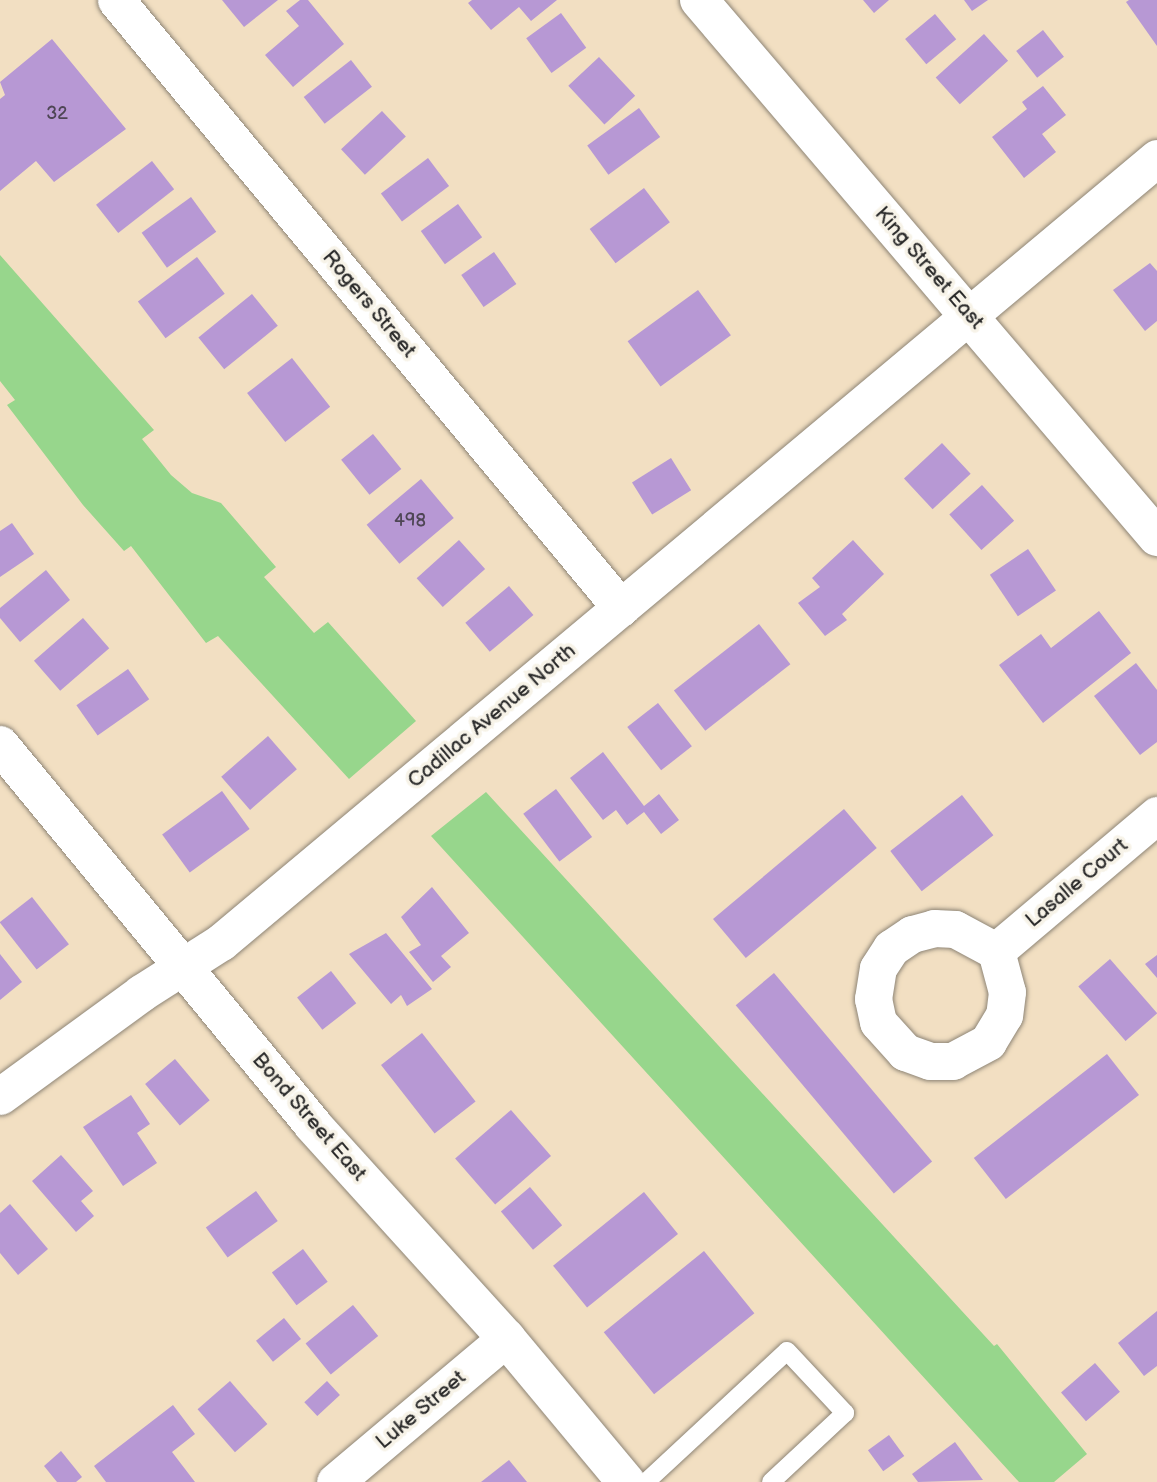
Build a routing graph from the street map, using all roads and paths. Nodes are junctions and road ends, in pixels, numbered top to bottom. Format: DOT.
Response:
graph roads {
  1 [pos="116,0"];
  2 [pos="699,0"];
  3 [pos="1157,158"];
  4 [pos="971,317"];
  5 [pos="1157,537"];
  6 [pos="621,608"];
  7 [pos="0,745"];
  8 [pos="1157,815"];
  9 [pos="996,951"];
  10 [pos="181,966"];
  11 [pos="0,1096"];
  12 [pos="506,1338"];
  13 [pos="335,1482"];
  14 [pos="626,1482"];
  15 [pos="646,1482"];
  16 [pos="771,1482"];
  1 -- 6 [label="street, Rogers Street"];
  2 -- 4 [label="main road, King Street East"];
  3 -- 4 [label="street, Cadillac Avenue North"];
  4 -- 5 [label="main road, King Street East"];
  4 -- 6 [label="street, Cadillac Avenue North"];
  6 -- 10 [label="street, Cadillac Avenue North"];
  7 -- 10 [label="main road, Bond Street East"];
  8 -- 9 [label="street, Lasalle Court"];
  10 -- 11 [label="street, Cadillac Avenue North"];
  10 -- 12 [label="main road, Bond Street East"];
  12 -- 13 [label="street, Luke Street"];
  12 -- 14 [label="main road, Bond Street East"];
  15 -- 16 [label="lane"];
}
